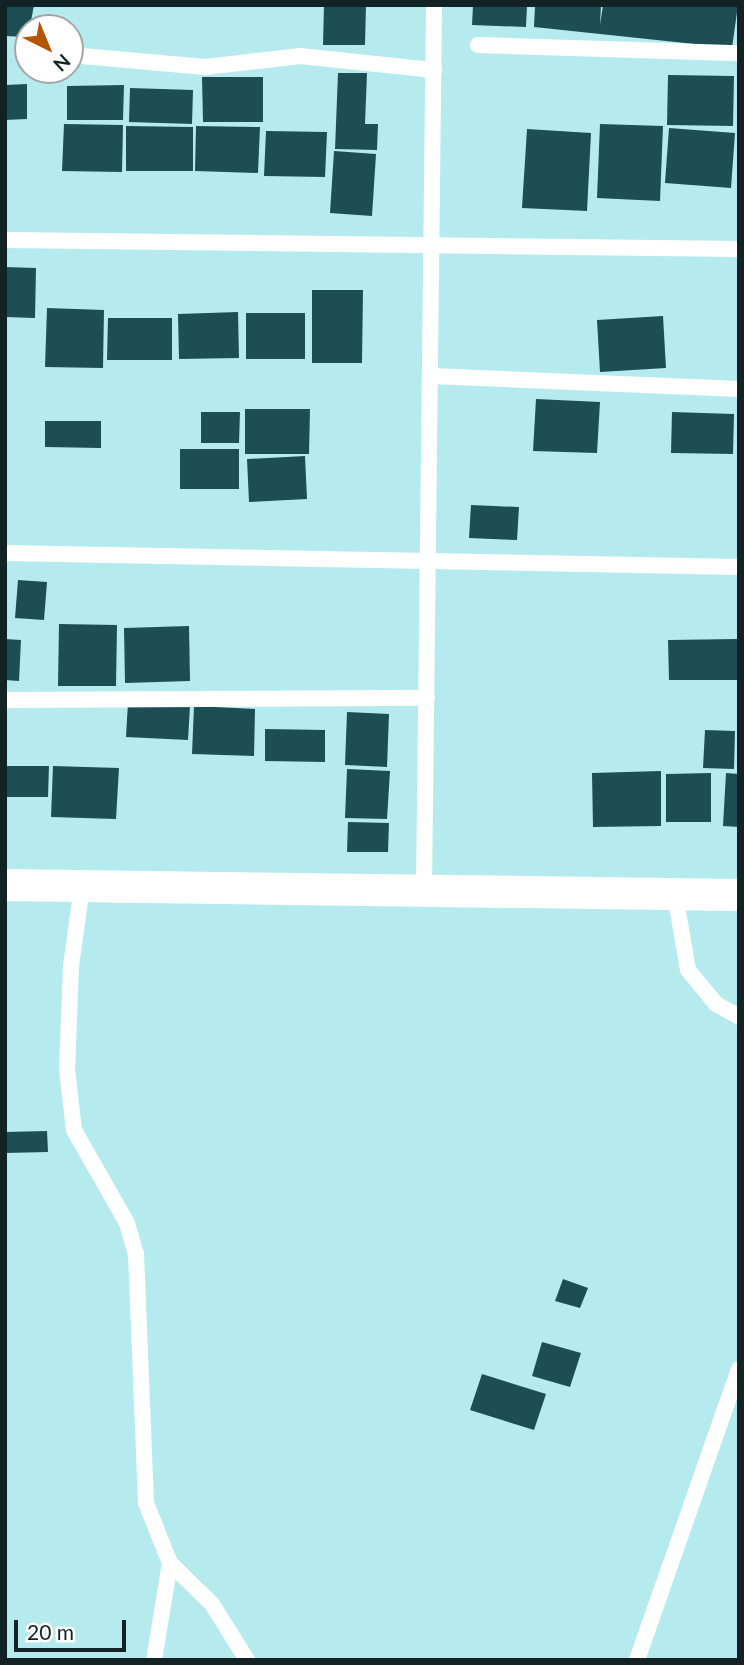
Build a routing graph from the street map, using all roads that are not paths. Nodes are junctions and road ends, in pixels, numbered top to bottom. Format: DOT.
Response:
graph roads {
  1 [pos="434,5"];
  2 [pos="478,45"];
  3 [pos="739,52"];
  4 [pos="84,56"];
  5 [pos="433,70"];
  6 [pos="5,240"];
  7 [pos="431,246"];
  8 [pos="739,249"];
  9 [pos="431,376"];
  10 [pos="739,389"];
  11 [pos="5,554"];
  12 [pos="430,563"];
  13 [pos="739,567"];
  14 [pos="427,698"];
  15 [pos="5,700"];
  16 [pos="5,885"];
  17 [pos="82,886"];
  18 [pos="424,890"];
  19 [pos="675,894"];
  20 [pos="739,895"];
  21 [pos="739,1017"];
  22 [pos="739,1369"];
  23 [pos="733,1401"];
  24 [pos="170,1563"];
  25 [pos="154,1660"];
  26 [pos="247,1660"];
  27 [pos="638,1660"];
  1 -- 5 [label="lane"];
  2 -- 3 [label="lane"];
  4 -- 5 [label="lane"];
  5 -- 7 [label="lane"];
  6 -- 7 [label="lane"];
  7 -- 8 [label="lane"];
  7 -- 9 [label="lane"];
  9 -- 10 [label="lane"];
  9 -- 12 [label="lane"];
  11 -- 12 [label="lane"];
  12 -- 13 [label="lane"];
  12 -- 14 [label="lane"];
  14 -- 15 [label="lane"];
  14 -- 18 [label="lane"];
  16 -- 17 [label="street"];
  17 -- 18 [label="street"];
  17 -- 24 [label="lane"];
  18 -- 19 [label="street"];
  19 -- 20 [label="street"];
  19 -- 21 [label="lane"];
  22 -- 23 [label="lane"];
  23 -- 27 [label="lane"];
  24 -- 25 [label="lane"];
  24 -- 26 [label="lane"];
}
